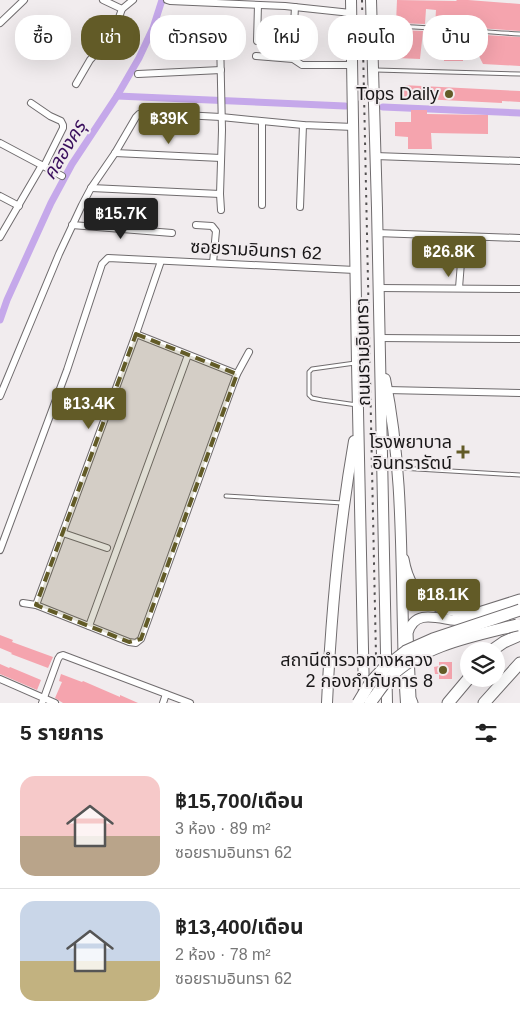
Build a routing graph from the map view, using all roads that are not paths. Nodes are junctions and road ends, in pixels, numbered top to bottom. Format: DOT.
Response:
graph roads {
  1 [pos="24,0"];
  2 [pos="103,0"];
  3 [pos="133,0"];
  4 [pos="351,0"];
  5 [pos="371,0"];
  6 [pos="168,1"];
  7 [pos="285,3"];
  8 [pos="258,5"];
  9 [pos="295,7"];
  10 [pos="122,9"];
  11 [pos="351,13"];
  12 [pos="258,15"];
  13 [pos="295,15"];
  14 [pos="371,15"];
  15 [pos="0,23"];
  16 [pos="413,26"];
  17 [pos="520,34"];
  18 [pos="221,60"];
  19 [pos="294,60"];
  20 [pos="373,60"];
  21 [pos="353,65"];
  22 [pos="221,70"];
  23 [pos="373,70"];
  24 [pos="138,74"];
  25 [pos="520,74"];
  26 [pos="76,84"];
  27 [pos="31,103"];
  28 [pos="221,117"];
  29 [pos="262,122"];
  30 [pos="303,125"];
  31 [pos="354,128"];
  32 [pos="0,143"];
  33 [pos="115,153"];
  34 [pos="375,156"];
  35 [pos="221,158"];
  36 [pos="520,161"];
  37 [pos="43,165"];
  38 [pos="62,176"];
  39 [pos="91,188"];
  40 [pos="220,194"];
  41 [pos="0,196"];
  42 [pos="262,205"];
  43 [pos="19,206"];
  44 [pos="300,207"];
  45 [pos="221,210"];
  46 [pos="72,225"];
  47 [pos="196,225"];
  48 [pos="172,233"];
  49 [pos="376,233"];
  50 [pos="463,236"];
  51 [pos="0,237"];
  52 [pos="520,238"];
  53 [pos="161,261"];
  54 [pos="213,263"];
  55 [pos="356,270"];
  56 [pos="378,288"];
  57 [pos="459,288"];
  58 [pos="520,289"];
  59 [pos="136,334"];
  60 [pos="379,338"];
  61 [pos="520,339"];
  62 [pos="248,352"];
  63 [pos="379,354"];
  64 [pos="188,355"];
  65 [pos="357,363"];
  66 [pos="237,374"];
  67 [pos="387,390"];
  68 [pos="520,393"];
  69 [pos="0,396"];
  70 [pos="358,405"];
  71 [pos="358,417"];
  72 [pos="397,468"];
  73 [pos="520,475"];
  74 [pos="226,496"];
  75 [pos="344,503"];
  76 [pos="63,533"];
  77 [pos="401,540"];
  78 [pos="107,548"];
  79 [pos="0,550"];
  80 [pos="520,600"];
  81 [pos="23,603"];
  82 [pos="36,605"];
  83 [pos="520,610"];
  84 [pos="507,612"];
  85 [pos="479,613"];
  86 [pos="89,626"];
  87 [pos="518,630"];
  88 [pos="504,642"];
  89 [pos="520,663"];
  90 [pos="0,679"];
  91 [pos="461,687"];
  92 [pos="166,694"];
  93 [pos="43,700"];
  94 [pos="408,702"];
  95 [pos="55,703"];
  96 [pos="163,703"];
  97 [pos="190,703"];
  98 [pos="327,703"];
  99 [pos="358,703"];
  100 [pos="364,703"];
  101 [pos="370,703"];
  102 [pos="387,703"];
  103 [pos="448,703"];
  104 [pos="484,703"];
  1 -- 15 [label="street"];
  2 -- 10 [label="street"];
  3 -- 10 [label="street"];
  4 -- 11 [label="main road, ถนนรามอินทรา"];
  5 -- 14 [label="main road, ถนนรามอินทรา"];
  6 -- 8 [label="street"];
  7 -- 8 [label="street"];
  7 -- 9 [label="street"];
  8 -- 12 [label="street"];
  9 -- 11 [label="street"];
  9 -- 13 [label="street"];
  10 -- 26 [label="street"];
  11 -- 21 [label="main road, ถนนรามอินทรา"];
  16 -- 17 [label="lane"];
  18 -- 22 [label="street"];
  19 -- 21 [label="street"];
  20 -- 23 [label="main road, ถนนรามอินทรา"];
  21 -- 31 [label="main road, ถนนรามอินทรา"];
  22 -- 24 [label="street"];
  22 -- 28 [label="street"];
  23 -- 25 [label="lane"];
  23 -- 34 [label="main road, ถนนรามอินทรา"];
  27 -- 37 [label="street"];
  28 -- 29 [label="street"];
  28 -- 33 [label="street"];
  28 -- 35 [label="street"];
  29 -- 30 [label="street"];
  29 -- 42 [label="street"];
  30 -- 31 [label="street"];
  30 -- 44 [label="street"];
  31 -- 55 [label="main road, ถนนรามอินทรา"];
  32 -- 37 [label="street"];
  33 -- 35 [label="street"];
  33 -- 39 [label="street"];
  34 -- 36 [label="street"];
  34 -- 49 [label="main road, ถนนรามอินทรา"];
  35 -- 40 [label="street"];
  37 -- 38 [label="street"];
  37 -- 43 [label="street"];
  39 -- 40 [label="street"];
  39 -- 46 [label="street"];
  40 -- 45 [label="street"];
  41 -- 43 [label="street"];
  43 -- 51 [label="street"];
  46 -- 48 [label="street"];
  46 -- 69 [label="street"];
  47 -- 54 [label="street"];
  49 -- 50 [label="street"];
  49 -- 56 [label="main road, ถนนรามอินทรา"];
  50 -- 52 [label="street"];
  50 -- 57 [label="street"];
  53 -- 54 [label="street, ซอยรามอินทรา 62"];
  53 -- 59 [label="street"];
  53 -- 79 [label="street, ซอยรามอินทรา 62"];
  54 -- 55 [label="street, ซอยรามอินทรา 62"];
  55 -- 65 [label="main road, ถนนรามอินทรา"];
  56 -- 57 [label="street"];
  56 -- 60 [label="main road, ถนนรามอินทรา"];
  57 -- 58 [label="street"];
  59 -- 64 [label="street"];
  59 -- 76 [label="street"];
  60 -- 61 [label="street"];
  60 -- 63 [label="main road, ถนนรามอินทรา"];
  62 -- 66 [label="street"];
  63 -- 67 [label="main road"];
  63 -- 102 [label="main road, ถนนรามอินทรา"];
  64 -- 66 [label="street"];
  64 -- 86 [label="street"];
  65 -- 70 [label="main road, ถนนรามอินทรา"];
  65 -- 70 [label="lane"];
  66 -- 86 [label="street"];
  67 -- 68 [label="street"];
  67 -- 72 [label="main road"];
  70 -- 71 [label="main road, ถนนรามอินทรา"];
  71 -- 75 [label="main road"];
  71 -- 100 [label="main road, ถนนรามอินทรา"];
  72 -- 73 [label="lane"];
  72 -- 77 [label="main road"];
  74 -- 75 [label="lane"];
  75 -- 98 [label="main road"];
  76 -- 78 [label="street"];
  76 -- 82 [label="street"];
  77 -- 85 [label="main road"];
  77 -- 94 [label="main road"];
  80 -- 85 [label="highway"];
  81 -- 82 [label="street"];
  82 -- 86 [label="street"];
  83 -- 84 [label="main road"];
  83 -- 99 [label="highway, bridge"];
  84 -- 85 [label="main road"];
  84 -- 94 [label="main road"];
  87 -- 88 [label="highway"];
  87 -- 101 [label="highway, bridge"];
  89 -- 104 [label="highway"];
  90 -- 93 [label="street"];
  91 -- 103 [label="highway"];
  92 -- 93 [label="street"];
  92 -- 96 [label="street"];
  92 -- 97 [label="street"];
  93 -- 95 [label="street"];
}
